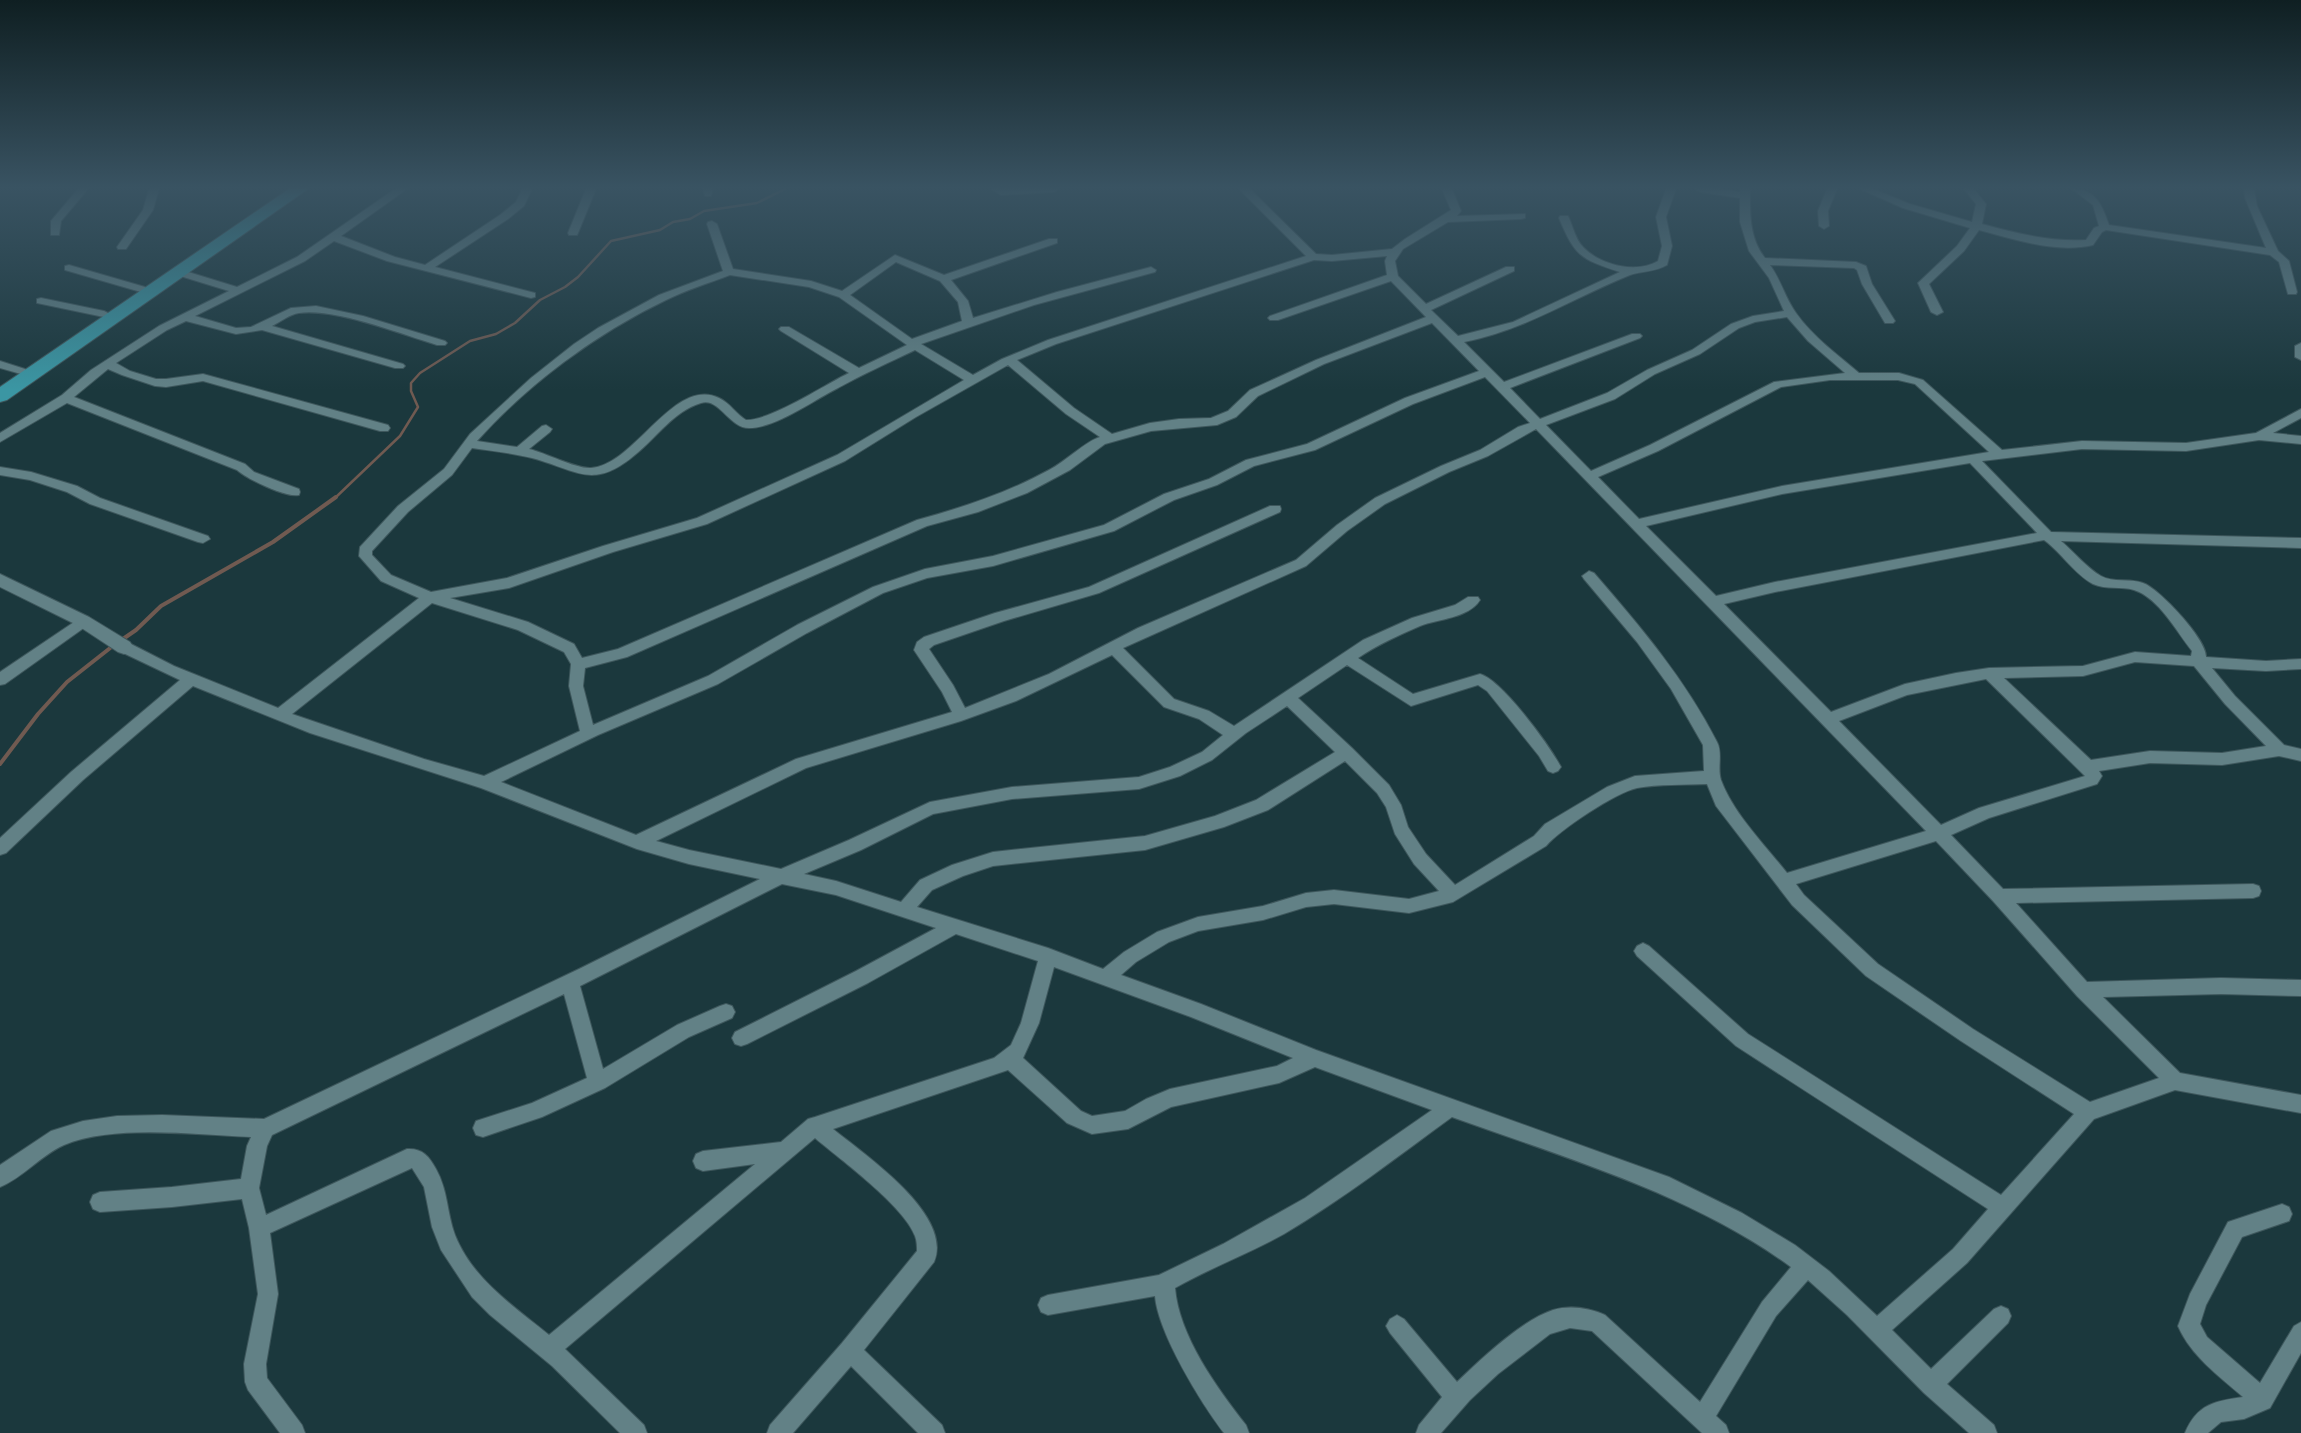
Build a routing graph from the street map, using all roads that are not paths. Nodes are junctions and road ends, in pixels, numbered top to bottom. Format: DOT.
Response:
graph roads {
  1 [pos="189,256"];
  2 [pos="203,256"];
  3 [pos="304,256"];
  4 [pos="384,256"];
  5 [pos="445,256"];
  6 [pos="723,256"];
  7 [pos="1010,256"];
  8 [pos="1354,256"];
  9 [pos="1393,256"];
  10 [pos="1591,256"];
  11 [pos="1665,256"];
  12 [pos="1757,256"];
  13 [pos="1952,256"];
  14 [pos="2278,256"];
  15 [pos="1313,257"];
  16 [pos="1761,261"];
  17 [pos="69,268"];
  18 [pos="427,268"];
  19 [pos="1510,269"];
  20 [pos="1151,270"];
  21 [pos="180,272"];
  22 [pos="729,272"];
  23 [pos="1629,272"];
  24 [pos="1393,277"];
  25 [pos="944,279"];
  26 [pos="141,289"];
  27 [pos="237,290"];
  28 [pos="2292,292"];
  29 [pos="532,295"];
  30 [pos="843,295"];
  31 [pos="41,301"];
  32 [pos="1424,308"];
  33 [pos="1936,312"];
  34 [pos="1790,313"];
  35 [pos="104,314"];
  36 [pos="184,316"];
  37 [pos="1274,318"];
  38 [pos="1433,318"];
  39 [pos="968,321"];
  40 [pos="1889,321"];
  41 [pos="262,327"];
  42 [pos="785,329"];
  43 [pos="1636,336"];
  44 [pos="1456,340"];
  45 [pos="441,343"];
  46 [pos="914,344"];
  47 [pos="2301,346"];
  48 [pos="2301,357"];
  49 [pos="1009,360"];
  50 [pos="0,364"];
  51 [pos="108,364"];
  52 [pos="399,366"];
  53 [pos="21,371"];
  54 [pos="1486,373"];
  55 [pos="860,374"];
  56 [pos="1855,376"];
  57 [pos="971,379"];
  58 [pos="0,385"];
  59 [pos="1502,387"];
  60 [pos="0,396"];
  61 [pos="66,398"];
  62 [pos="2301,413"];
  63 [pos="1537,424"];
  64 [pos="384,428"];
  65 [pos="546,429"];
  66 [pos="2259,436"];
  67 [pos="0,438"];
  68 [pos="1110,438"];
  69 [pos="2301,440"];
  70 [pos="469,444"];
  71 [pos="519,451"];
  72 [pos="1999,454"];
  73 [pos="1973,459"];
  74 [pos="0,471"];
  75 [pos="1590,476"];
  76 [pos="294,492"];
  77 [pos="1275,509"];
  78 [pos="1636,524"];
  79 [pos="2048,536"];
  80 [pos="203,539"];
  81 [pos="2301,543"];
  82 [pos="1589,576"];
  83 [pos="0,580"];
  84 [pos="430,597"];
  85 [pos="1473,600"];
  86 [pos="1712,602"];
  87 [pos="82,621"];
  88 [pos="116,642"];
  89 [pos="1113,647"];
  90 [pos="1347,658"];
  91 [pos="2198,662"];
  92 [pos="578,664"];
  93 [pos="2301,664"];
  94 [pos="1989,673"];
  95 [pos="191,679"];
  96 [pos="0,680"];
  97 [pos="1288,699"];
  98 [pos="280,715"];
  99 [pos="961,715"];
  100 [pos="1827,719"];
  101 [pos="588,734"];
  102 [pos="1235,735"];
  103 [pos="2279,750"];
  104 [pos="1347,752"];
  105 [pos="2301,755"];
  106 [pos="1553,767"];
  107 [pos="2088,767"];
  108 [pos="1712,777"];
  109 [pos="485,783"];
  110 [pos="1938,834"];
  111 [pos="637,842"];
  112 [pos="0,848"];
  113 [pos="780,877"];
  114 [pos="1783,880"];
  115 [pos="2253,891"];
  116 [pos="1453,895"];
  117 [pos="1999,896"];
  118 [pos="905,909"];
  119 [pos="955,926"];
  120 [pos="1643,951"];
  121 [pos="1048,956"];
  122 [pos="1106,977"];
  123 [pos="570,983"];
  124 [pos="2301,988"];
  125 [pos="2084,990"];
  126 [pos="726,1012"];
  127 [pos="741,1038"];
  128 [pos="1009,1058"];
  129 [pos="1314,1058"];
  130 [pos="2175,1081"];
  131 [pos="598,1082"];
  132 [pos="2301,1104"];
  133 [pos="1451,1107"];
  134 [pos="2088,1112"];
  135 [pos="814,1126"];
  136 [pos="265,1128"];
  137 [pos="483,1128"];
  138 [pos="785,1151"];
  139 [pos="704,1162"];
  140 [pos="0,1177"];
  141 [pos="249,1188"];
  142 [pos="100,1202"];
  143 [pos="2003,1207"];
  144 [pos="2282,1214"];
  145 [pos="259,1228"];
  146 [pos="1806,1266"];
  147 [pos="1164,1284"];
  148 [pos="1048,1306"];
  149 [pos="2001,1316"];
  150 [pos="1397,1326"];
  151 [pos="1878,1329"];
  152 [pos="2301,1333"];
  153 [pos="549,1348"];
  154 [pos="850,1351"];
  155 [pos="1932,1384"];
  156 [pos="1457,1398"];
  157 [pos="2262,1400"];
  158 [pos="1702,1419"];
  159 [pos="1229,1430"];
  160 [pos="294,1433"];
  161 [pos="636,1433"];
  162 [pos="778,1433"];
  163 [pos="934,1433"];
  164 [pos="1427,1433"];
  165 [pos="1718,1433"];
  166 [pos="1986,1433"];
  167 [pos="2196,1433"];
  1 -- 26 [label="highway"];
  2 -- 21 [label="highway"];
  3 -- 27 [label="street"];
  4 -- 18 [label="street"];
  5 -- 18 [label="street"];
  6 -- 22 [label="street"];
  7 -- 25 [label="street"];
  8 -- 15 [label="street"];
  9 -- 24 [label="street"];
  10 -- 23 [label="street"];
  11 -- 23 [label="street"];
  12 -- 16 [label="street"];
  13 -- 33 [label="street"];
  14 -- 28 [label="street"];
  15 -- 49 [label="street"];
  16 -- 34 [label="street"];
  16 -- 40 [label="street"];
  17 -- 26 [label="street"];
  18 -- 29 [label="street"];
  19 -- 32 [label="street"];
  20 -- 39 [label="street"];
  21 -- 27 [label="street"];
  21 -- 60 [label="highway"];
  22 -- 30 [label="street"];
  22 -- 70 [label="street"];
  23 -- 44 [label="street"];
  24 -- 32 [label="street"];
  24 -- 37 [label="street"];
  25 -- 30 [label="street"];
  25 -- 39 [label="street"];
  26 -- 35 [label="highway"];
  27 -- 36 [label="street"];
  30 -- 46 [label="street"];
  31 -- 35 [label="street"];
  32 -- 38 [label="street"];
  34 -- 56 [label="street"];
  34 -- 63 [label="street"];
  35 -- 53 [label="highway"];
  36 -- 41 [label="street"];
  36 -- 51 [label="street"];
  38 -- 44 [label="street"];
  38 -- 68 [label="street"];
  39 -- 46 [label="street"];
  41 -- 45 [label="street"];
  41 -- 52 [label="street"];
  42 -- 55 [label="street"];
  43 -- 59 [label="street"];
  44 -- 54 [label="street"];
  46 -- 55 [label="street"];
  46 -- 57 [label="street"];
  47 -- 48 [label="street"];
  49 -- 57 [label="street"];
  49 -- 68 [label="street"];
  50 -- 53 [label="street"];
  51 -- 61 [label="street"];
  51 -- 64 [label="street"];
  53 -- 58 [label="highway"];
  54 -- 59 [label="street"];
  54 -- 101 [label="street"];
  55 -- 71 [label="street"];
  56 -- 72 [label="street"];
  56 -- 75 [label="street"];
  57 -- 84 [label="street"];
  59 -- 63 [label="street"];
  61 -- 67 [label="street"];
  61 -- 76 [label="street"];
  62 -- 66 [label="street"];
  63 -- 75 [label="street"];
  63 -- 89 [label="street"];
  65 -- 71 [label="street"];
  66 -- 69 [label="street"];
  66 -- 72 [label="street"];
  68 -- 92 [label="street"];
  70 -- 71 [label="street"];
  70 -- 84 [label="street"];
  72 -- 73 [label="street"];
  73 -- 78 [label="street"];
  73 -- 79 [label="street"];
  74 -- 80 [label="street"];
  75 -- 78 [label="street"];
  77 -- 99 [label="street"];
  78 -- 86 [label="street"];
  79 -- 81 [label="street"];
  79 -- 86 [label="street"];
  79 -- 91 [label="street"];
  82 -- 108 [label="street"];
  83 -- 87 [label="street"];
  84 -- 92 [label="street"];
  84 -- 98 [label="street"];
  85 -- 90 [label="street"];
  86 -- 100 [label="street"];
  87 -- 88 [label="street"];
  87 -- 96 [label="street"];
  88 -- 95 [label="street"];
  89 -- 99 [label="street"];
  89 -- 102 [label="street"];
  90 -- 97 [label="street"];
  90 -- 106 [label="street"];
  91 -- 93 [label="street"];
  91 -- 94 [label="street"];
  91 -- 103 [label="street"];
  92 -- 101 [label="street"];
  94 -- 100 [label="street"];
  94 -- 107 [label="street"];
  95 -- 98 [label="street"];
  95 -- 112 [label="street"];
  97 -- 102 [label="street"];
  97 -- 104 [label="street"];
  98 -- 109 [label="street"];
  99 -- 111 [label="street"];
  100 -- 110 [label="street"];
  101 -- 109 [label="street"];
  102 -- 113 [label="street"];
  103 -- 105 [label="street"];
  103 -- 107 [label="street"];
  104 -- 116 [label="street"];
  104 -- 118 [label="street"];
  107 -- 110 [label="street"];
  108 -- 114 [label="street"];
  108 -- 116 [label="street"];
  109 -- 111 [label="street"];
  110 -- 114 [label="street"];
  110 -- 117 [label="street"];
  111 -- 113 [label="street"];
  113 -- 118 [label="street"];
  113 -- 123 [label="street"];
  114 -- 134 [label="street"];
  115 -- 117 [label="street"];
  116 -- 122 [label="street"];
  117 -- 125 [label="street"];
  118 -- 119 [label="street"];
  119 -- 121 [label="street"];
  119 -- 127 [label="street"];
  120 -- 143 [label="street"];
  121 -- 122 [label="street"];
  121 -- 128 [label="street"];
  122 -- 129 [label="street"];
  123 -- 131 [label="street"];
  123 -- 136 [label="street"];
  124 -- 125 [label="street"];
  125 -- 130 [label="street"];
  126 -- 131 [label="street"];
  128 -- 129 [label="street"];
  128 -- 135 [label="street"];
  129 -- 133 [label="street"];
  130 -- 132 [label="street"];
  130 -- 134 [label="street"];
  131 -- 137 [label="street"];
  133 -- 146 [label="street"];
  133 -- 147 [label="street"];
  134 -- 143 [label="street"];
  135 -- 138 [label="street"];
  135 -- 154 [label="street"];
  136 -- 140 [label="street"];
  136 -- 141 [label="street"];
  138 -- 139 [label="street"];
  138 -- 153 [label="street"];
  141 -- 142 [label="street"];
  141 -- 145 [label="street"];
  143 -- 151 [label="street"];
  144 -- 157 [label="street"];
  145 -- 153 [label="street"];
  145 -- 160 [label="street"];
  146 -- 151 [label="street"];
  146 -- 158 [label="street"];
  147 -- 148 [label="street"];
  147 -- 159 [label="street"];
  149 -- 155 [label="street"];
  150 -- 156 [label="street"];
  151 -- 155 [label="street"];
  152 -- 157 [label="street"];
  153 -- 161 [label="street"];
  154 -- 162 [label="street"];
  154 -- 163 [label="street"];
  155 -- 166 [label="street"];
  156 -- 158 [label="street"];
  156 -- 164 [label="street"];
  157 -- 167 [label="street"];
  158 -- 165 [label="street"];
}
